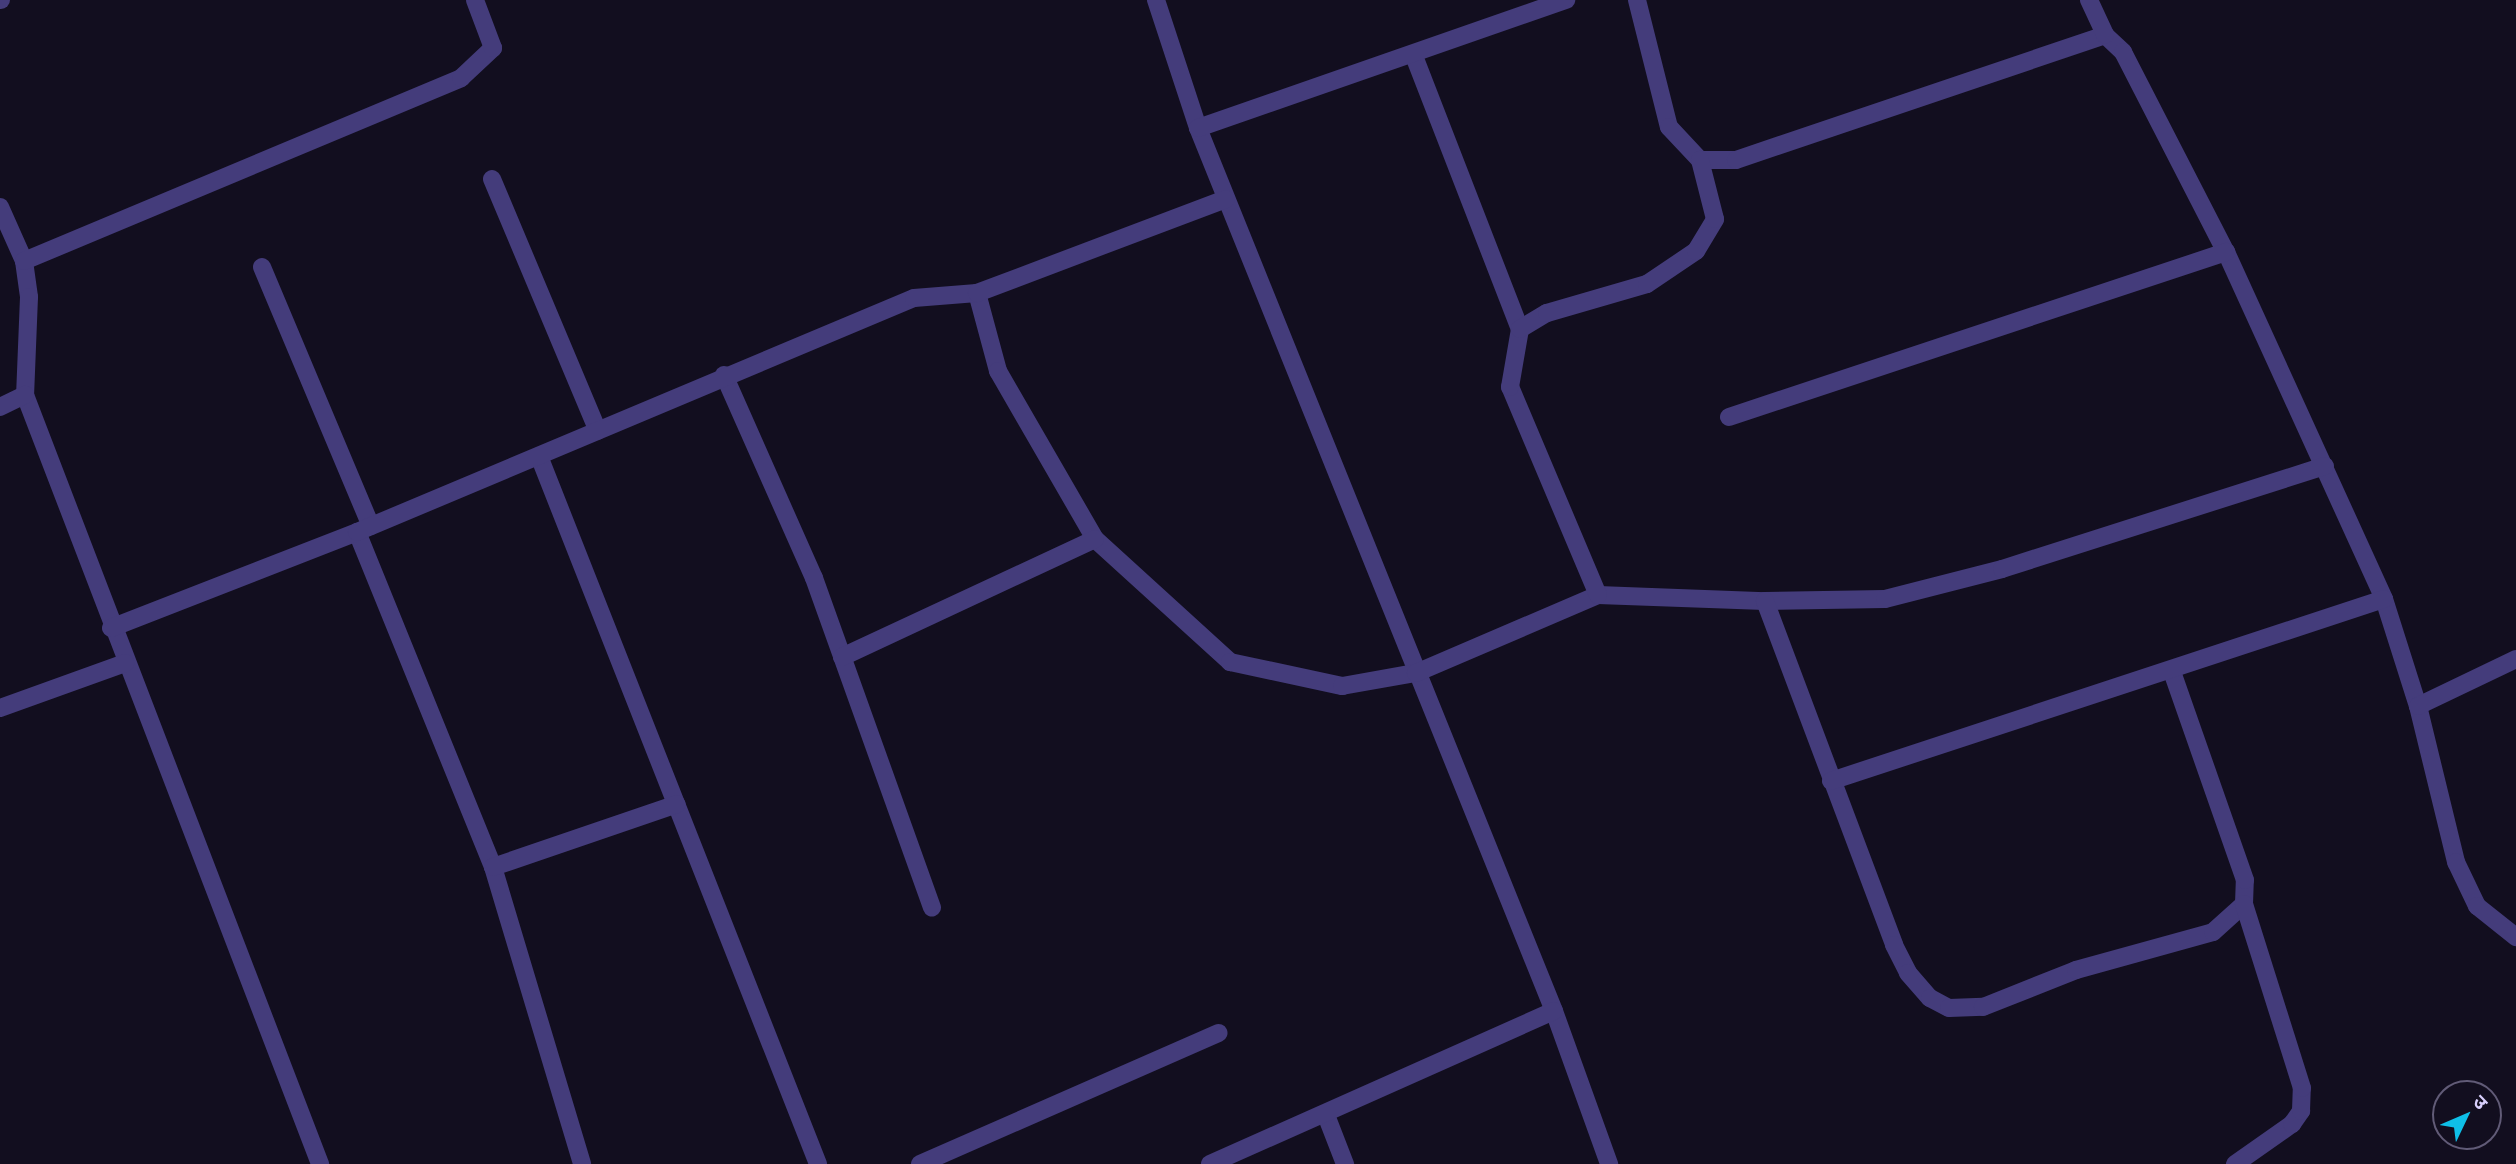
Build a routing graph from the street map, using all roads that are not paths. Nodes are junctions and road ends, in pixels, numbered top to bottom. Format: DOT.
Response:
graph roads {
  1 [pos="475,0"];
  2 [pos="1156,0"];
  3 [pos="1566,0"];
  4 [pos="1637,0"];
  5 [pos="2090,0"];
  6 [pos="2105,35"];
  7 [pos="1414,56"];
  8 [pos="1198,128"];
  9 [pos="1700,160"];
  10 [pos="492,178"];
  11 [pos="1226,199"];
  12 [pos="0,207"];
  13 [pos="2227,252"];
  14 [pos="23,261"];
  15 [pos="262,267"];
  16 [pos="977,293"];
  17 [pos="1520,329"];
  18 [pos="724,375"];
  19 [pos="25,395"];
  20 [pos="0,407"];
  21 [pos="1729,417"];
  22 [pos="598,431"];
  23 [pos="539,456"];
  24 [pos="2325,466"];
  25 [pos="364,529"];
  26 [pos="1094,538"];
  27 [pos="1598,596"];
  28 [pos="2384,598"];
  29 [pos="1765,601"];
  30 [pos="111,628"];
  31 [pos="842,657"];
  32 [pos="2516,659"];
  33 [pos="125,663"];
  34 [pos="2172,672"];
  35 [pos="1416,673"];
  36 [pos="2418,706"];
  37 [pos="0,708"];
  38 [pos="1831,781"];
  39 [pos="677,804"];
  40 [pos="493,867"];
  41 [pos="2244,904"];
  42 [pos="932,908"];
  43 [pos="2516,937"];
  44 [pos="1554,1011"];
  45 [pos="1219,1033"];
  46 [pos="1326,1115"];
  47 [pos="320,1164"];
  48 [pos="582,1164"];
  49 [pos="818,1164"];
  50 [pos="920,1164"];
  51 [pos="1210,1164"];
  52 [pos="1345,1164"];
  53 [pos="1609,1164"];
  54 [pos="2235,1164"];
  1 -- 14 [label="street"];
  2 -- 8 [label="street"];
  3 -- 7 [label="street"];
  4 -- 9 [label="street"];
  5 -- 6 [label="street"];
  6 -- 9 [label="street"];
  6 -- 13 [label="street"];
  7 -- 8 [label="street"];
  7 -- 17 [label="street"];
  8 -- 11 [label="street"];
  9 -- 17 [label="street"];
  10 -- 22 [label="street"];
  11 -- 16 [label="street"];
  11 -- 35 [label="street"];
  12 -- 14 [label="street"];
  13 -- 21 [label="street"];
  13 -- 24 [label="street"];
  14 -- 19 [label="street"];
  15 -- 25 [label="street"];
  16 -- 18 [label="street"];
  16 -- 26 [label="street"];
  17 -- 27 [label="street"];
  18 -- 22 [label="street"];
  18 -- 31 [label="street"];
  19 -- 20 [label="street"];
  19 -- 30 [label="street"];
  22 -- 23 [label="street"];
  23 -- 25 [label="street"];
  23 -- 39 [label="street"];
  24 -- 28 [label="street"];
  24 -- 29 [label="street"];
  25 -- 30 [label="street"];
  25 -- 40 [label="street"];
  26 -- 31 [label="street"];
  26 -- 35 [label="street"];
  27 -- 29 [label="street"];
  27 -- 35 [label="street"];
  28 -- 34 [label="street"];
  28 -- 36 [label="street"];
  29 -- 38 [label="street"];
  30 -- 33 [label="street"];
  31 -- 42 [label="street"];
  32 -- 36 [label="street"];
  33 -- 37 [label="street"];
  33 -- 47 [label="street"];
  34 -- 38 [label="street"];
  34 -- 41 [label="street"];
  35 -- 44 [label="street"];
  36 -- 43 [label="street"];
  38 -- 41 [label="street"];
  39 -- 40 [label="street"];
  39 -- 49 [label="street"];
  40 -- 48 [label="street"];
  41 -- 54 [label="street"];
  44 -- 46 [label="street"];
  44 -- 53 [label="street"];
  45 -- 50 [label="street"];
  46 -- 51 [label="street"];
  46 -- 52 [label="street"];
}
